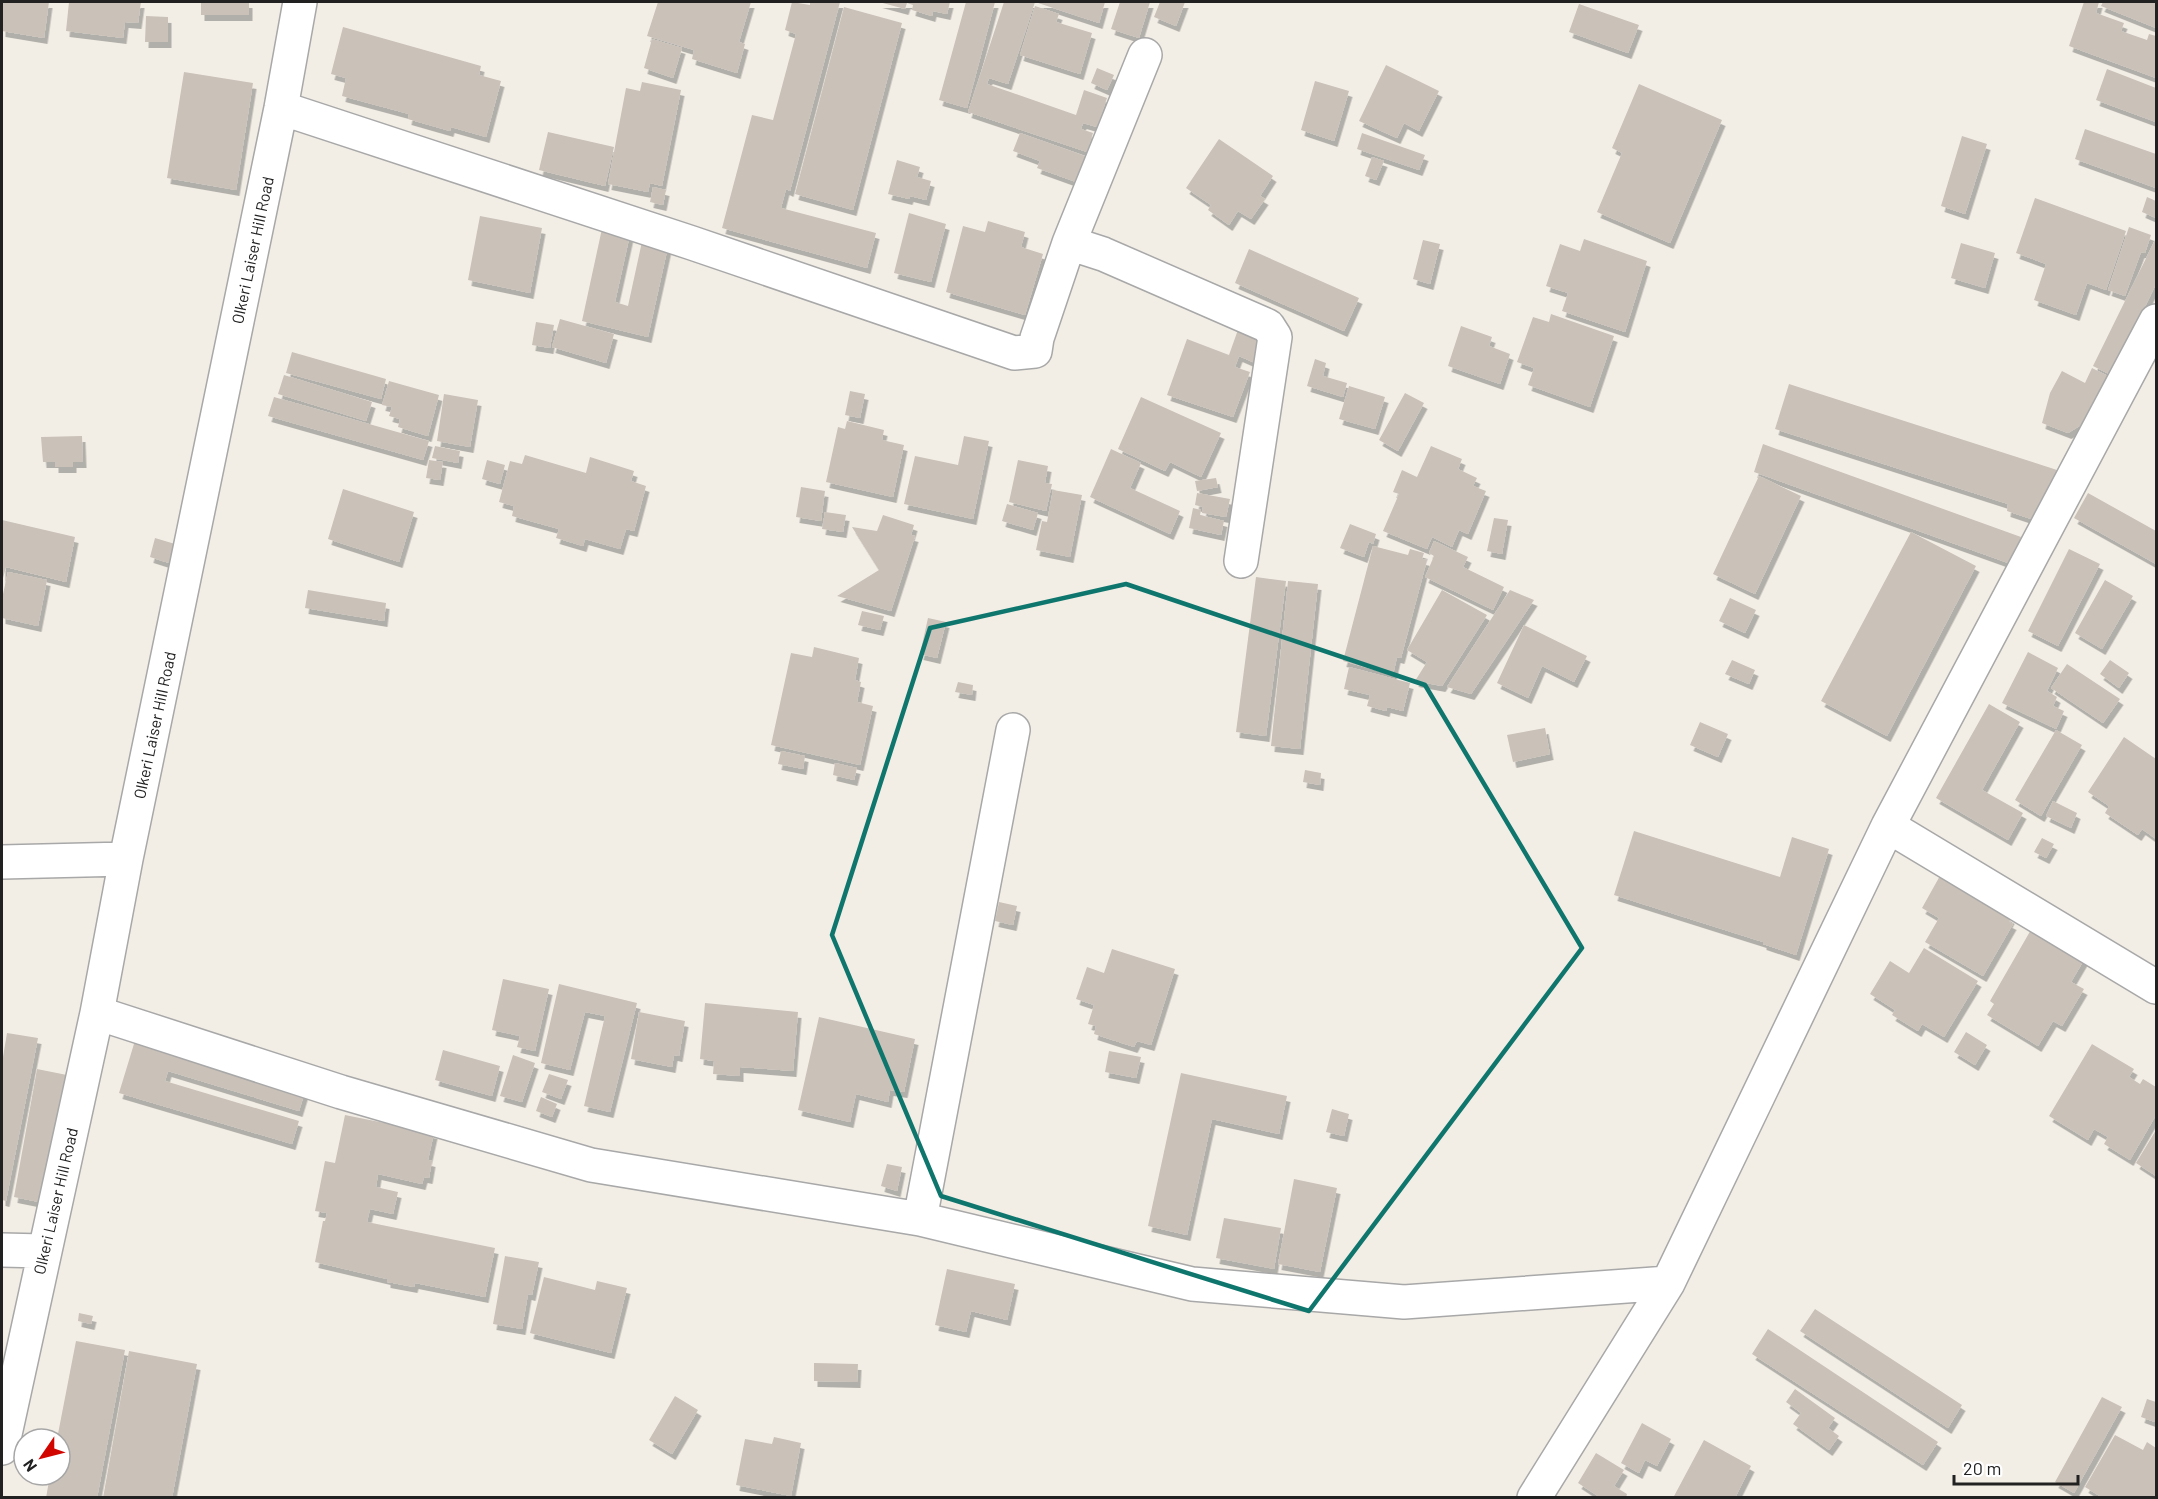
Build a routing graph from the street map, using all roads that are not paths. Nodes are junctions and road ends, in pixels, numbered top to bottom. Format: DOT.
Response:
graph roads {
  1 [pos="300,2"];
  2 [pos="1145,55"];
  3 [pos="281,108"];
  4 [pos="1069,243"];
  5 [pos="2153,336"];
  6 [pos="1241,561"];
  7 [pos="1013,730"];
  8 [pos="1888,826"];
  9 [pos="126,860"];
  10 [pos="2,862"];
  11 [pos="2157,987"];
  12 [pos="97,1013"];
  13 [pos="921,1219"];
  14 [pos="2,1250"];
  15 [pos="43,1251"];
  16 [pos="1668,1282"];
  17 [pos="2,1448"];
  18 [pos="1534,1497"];
  1 -- 3 [label="street, Olkeri Laiser Hill Road"];
  2 -- 4 [label="street"];
  3 -- 4 [label="street"];
  3 -- 9 [label="street, Olkeri Laiser Hill Road"];
  4 -- 6 [label="street"];
  5 -- 8 [label="street"];
  7 -- 13 [label="street"];
  8 -- 11 [label="street"];
  8 -- 16 [label="street"];
  9 -- 10 [label="street"];
  9 -- 12 [label="street, Olkeri Laiser Hill Road"];
  12 -- 13 [label="street"];
  12 -- 15 [label="street, Olkeri Laiser Hill Road"];
  13 -- 16 [label="street"];
  14 -- 15 [label="street"];
  15 -- 17 [label="street, Olkeri Laiser Hill Road"];
  16 -- 18 [label="street"];
}
